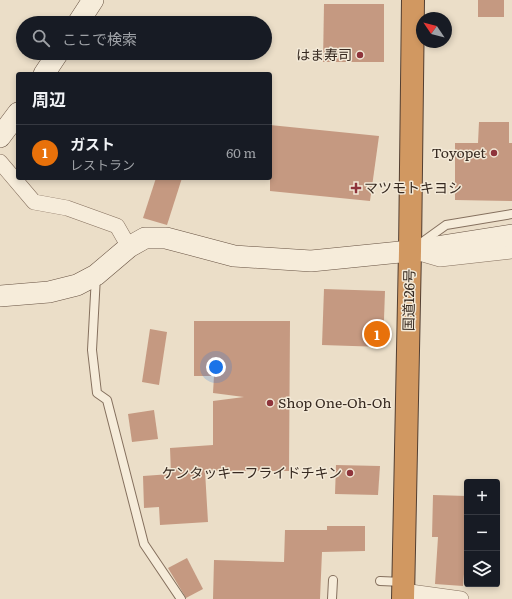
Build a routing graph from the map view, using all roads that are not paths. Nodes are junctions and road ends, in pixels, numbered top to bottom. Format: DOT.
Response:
graph roads {
  1 [pos="93,0"];
  2 [pos="413,0"];
  3 [pos="83,16"];
  4 [pos="16,116"];
  5 [pos="0,137"];
  6 [pos="0,162"];
  7 [pos="512,214"];
  8 [pos="512,235"];
  9 [pos="129,247"];
  10 [pos="410,251"];
  11 [pos="512,251"];
  12 [pos="96,275"];
  13 [pos="0,296"];
  14 [pos="333,580"];
  15 [pos="380,581"];
  16 [pos="403,590"];
  17 [pos="181,599"];
  18 [pos="332,599"];
  19 [pos="461,599"];
  1 -- 3 [label="street"];
  2 -- 10 [label="highway, 国道126号"];
  4 -- 5 [label="street"];
  6 -- 9 [label="street"];
  7 -- 10 [label="lane"];
  8 -- 10 [label="street"];
  9 -- 10 [label="street"];
  9 -- 12 [label="street"];
  10 -- 11 [label="street"];
  10 -- 16 [label="highway, 国道126号"];
  12 -- 13 [label="street"];
  12 -- 17 [label="lane"];
  14 -- 18 [label="lane"];
  15 -- 16 [label="lane"];
  16 -- 19 [label="street"];
}
